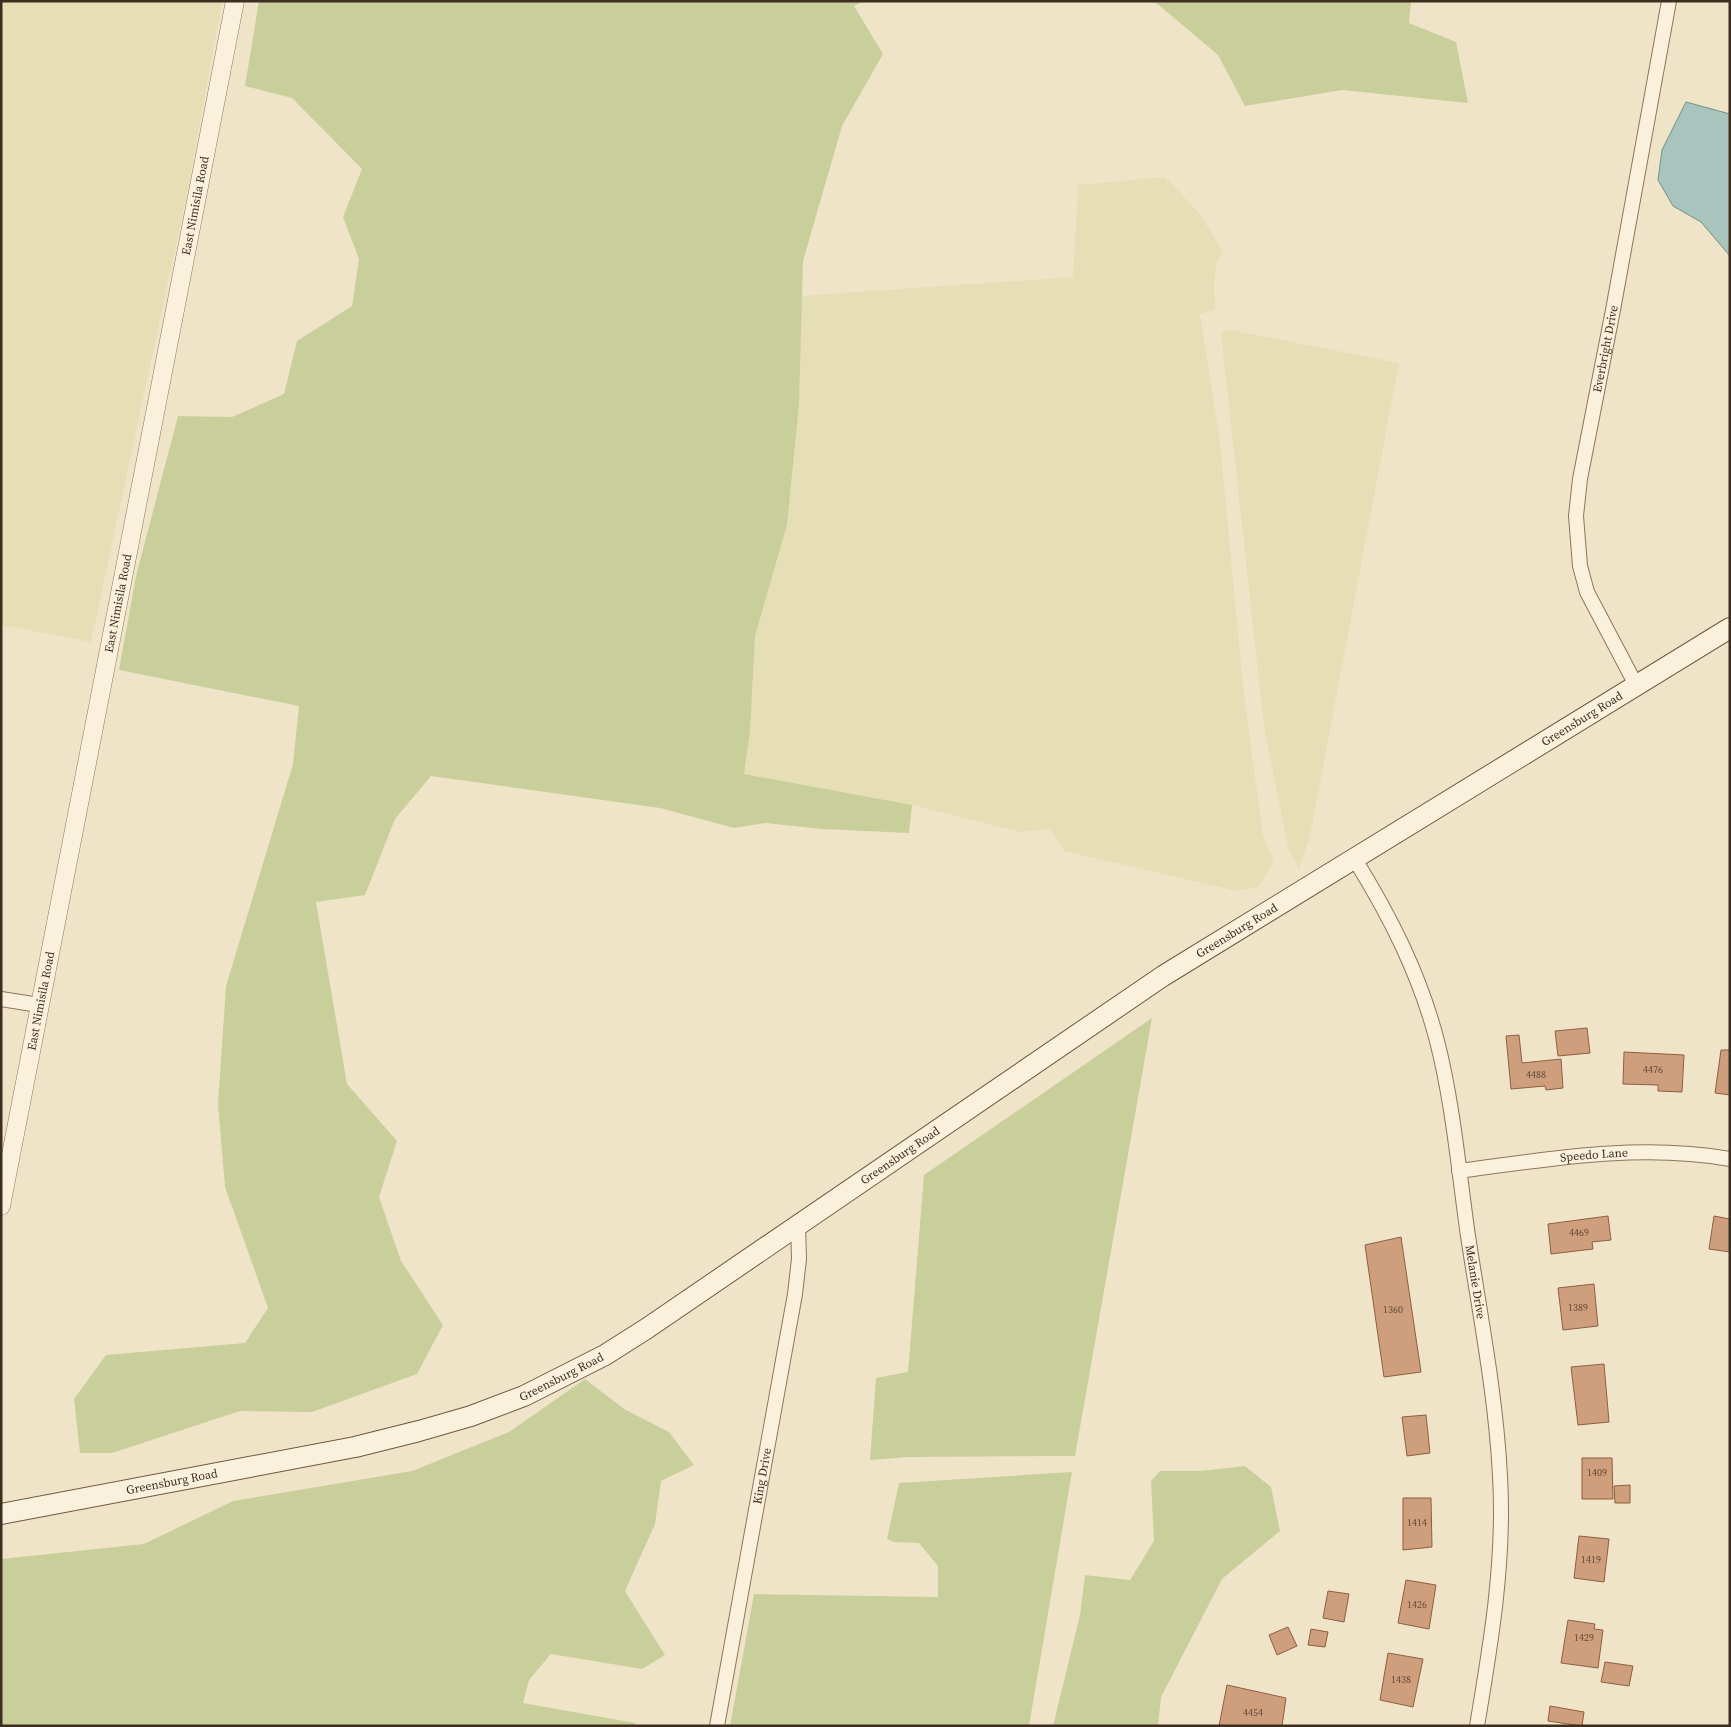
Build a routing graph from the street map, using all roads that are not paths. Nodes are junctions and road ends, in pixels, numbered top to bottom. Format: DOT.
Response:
graph roads {
  1 [pos="235,1"];
  2 [pos="1669,1"];
  3 [pos="1730,628"];
  4 [pos="1636,685"];
  5 [pos="1354,858"];
  6 [pos="1,999"];
  7 [pos="39,1005"];
  8 [pos="1730,1159"];
  9 [pos="1459,1171"];
  10 [pos="1,1206"];
  11 [pos="798,1225"];
  12 [pos="1,1514"];
  13 [pos="718,1726"];
  14 [pos="1477,1726"];
  1 -- 7 [label="street, East Nimisila Road"];
  2 -- 4 [label="street, Everbright Drive"];
  3 -- 4 [label="main road, Greensburg Road"];
  4 -- 5 [label="main road, Greensburg Road"];
  5 -- 9 [label="street, Melanie Drive"];
  5 -- 11 [label="main road, Greensburg Road"];
  6 -- 7 [label="street"];
  7 -- 10 [label="street, East Nimisila Road"];
  8 -- 9 [label="street, Speedo Lane"];
  9 -- 14 [label="street, Melanie Drive"];
  11 -- 12 [label="main road, Greensburg Road"];
  11 -- 13 [label="street, King Drive"];
}
